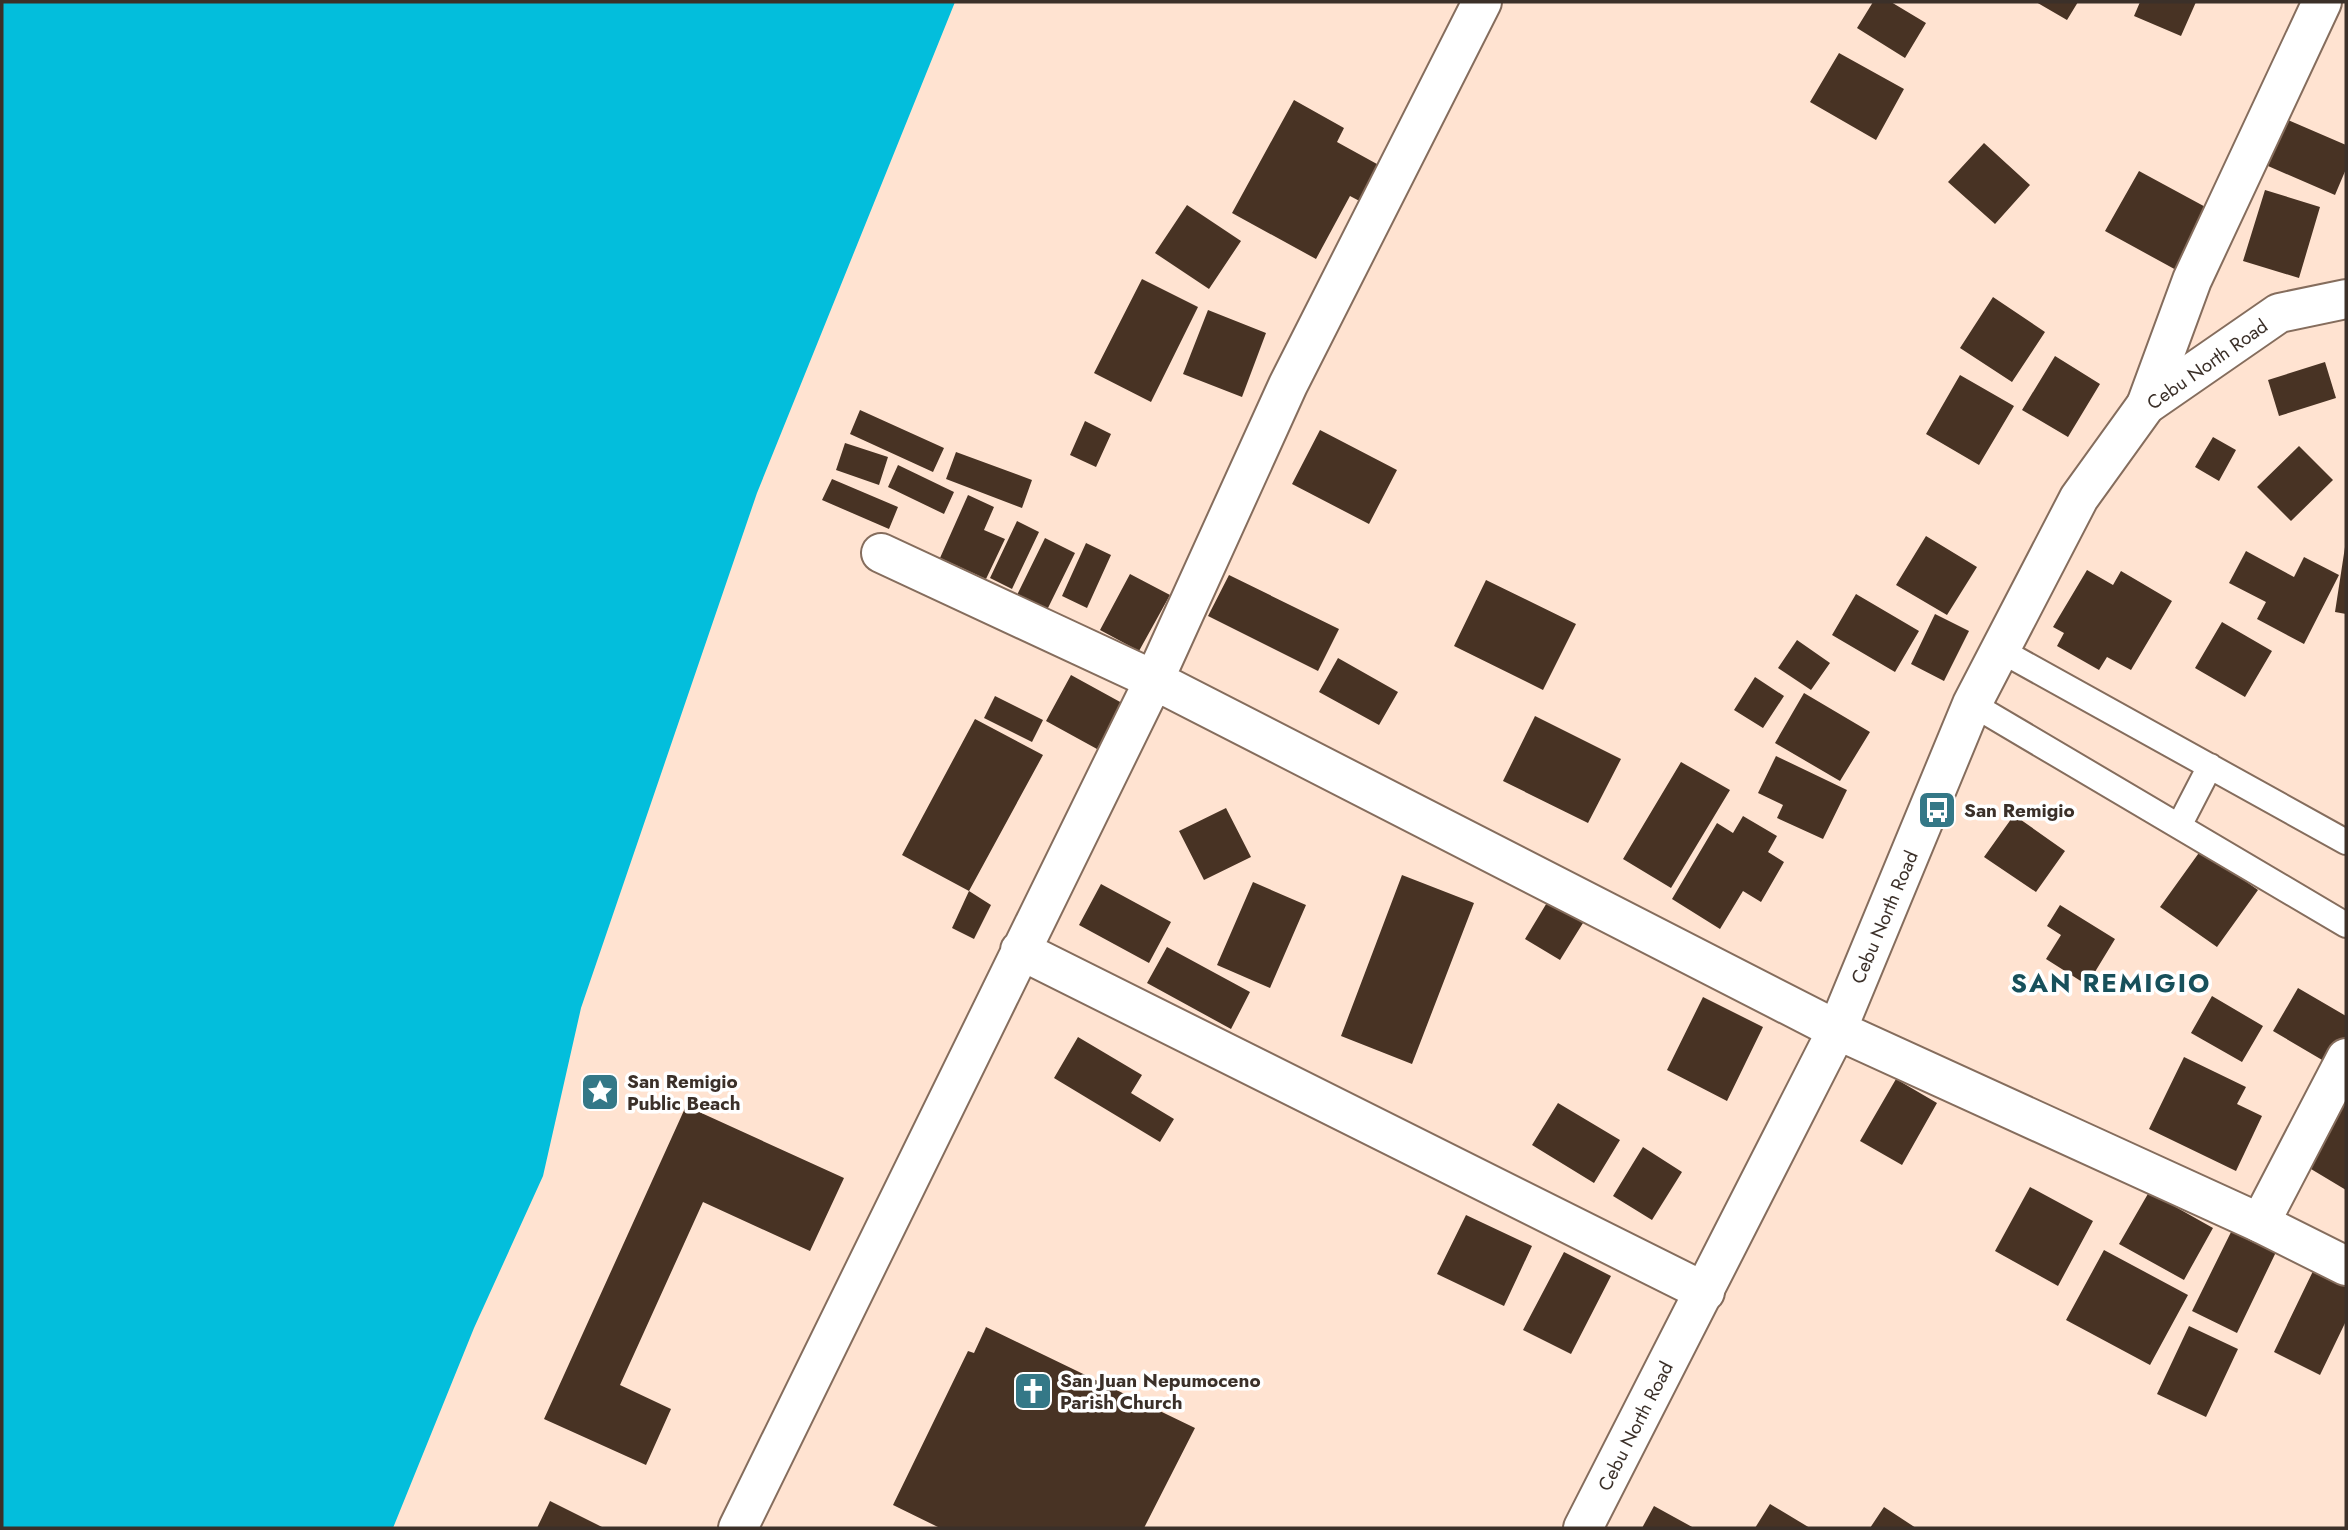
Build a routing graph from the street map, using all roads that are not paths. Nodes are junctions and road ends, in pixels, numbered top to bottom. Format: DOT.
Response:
graph roads {
  1 [pos="1482,2"];
  2 [pos="2322,2"];
  3 [pos="2346,299"];
  4 [pos="2146,405"];
  5 [pos="881,553"];
  6 [pos="2000,650"];
  7 [pos="1154,680"];
  8 [pos="1972,704"];
  9 [pos="2210,766"];
  10 [pos="2179,826"];
  11 [pos="2346,842"];
  12 [pos="2346,925"];
  13 [pos="1020,950"];
  14 [pos="1837,1030"];
  15 [pos="2346,1058"];
  16 [pos="2260,1223"];
  17 [pos="2346,1266"];
  18 [pos="1705,1292"];
  19 [pos="738,1528"];
  20 [pos="1583,1528"];
  1 -- 7 [label="street"];
  2 -- 4 [label="street"];
  3 -- 4 [label="street, Cebu North Road"];
  4 -- 6 [label="street, Cebu North Road"];
  5 -- 7 [label="street"];
  6 -- 8 [label="street, Cebu North Road"];
  6 -- 9 [label="lane"];
  7 -- 13 [label="street"];
  7 -- 14 [label="street"];
  8 -- 10 [label="lane"];
  8 -- 14 [label="street, Cebu North Road"];
  9 -- 10 [label="lane"];
  9 -- 11 [label="lane"];
  10 -- 12 [label="lane"];
  13 -- 18 [label="street"];
  13 -- 19 [label="street"];
  14 -- 16 [label="street"];
  14 -- 18 [label="street, Cebu North Road"];
  15 -- 16 [label="street"];
  16 -- 17 [label="street"];
  18 -- 20 [label="street, Cebu North Road"];
}
